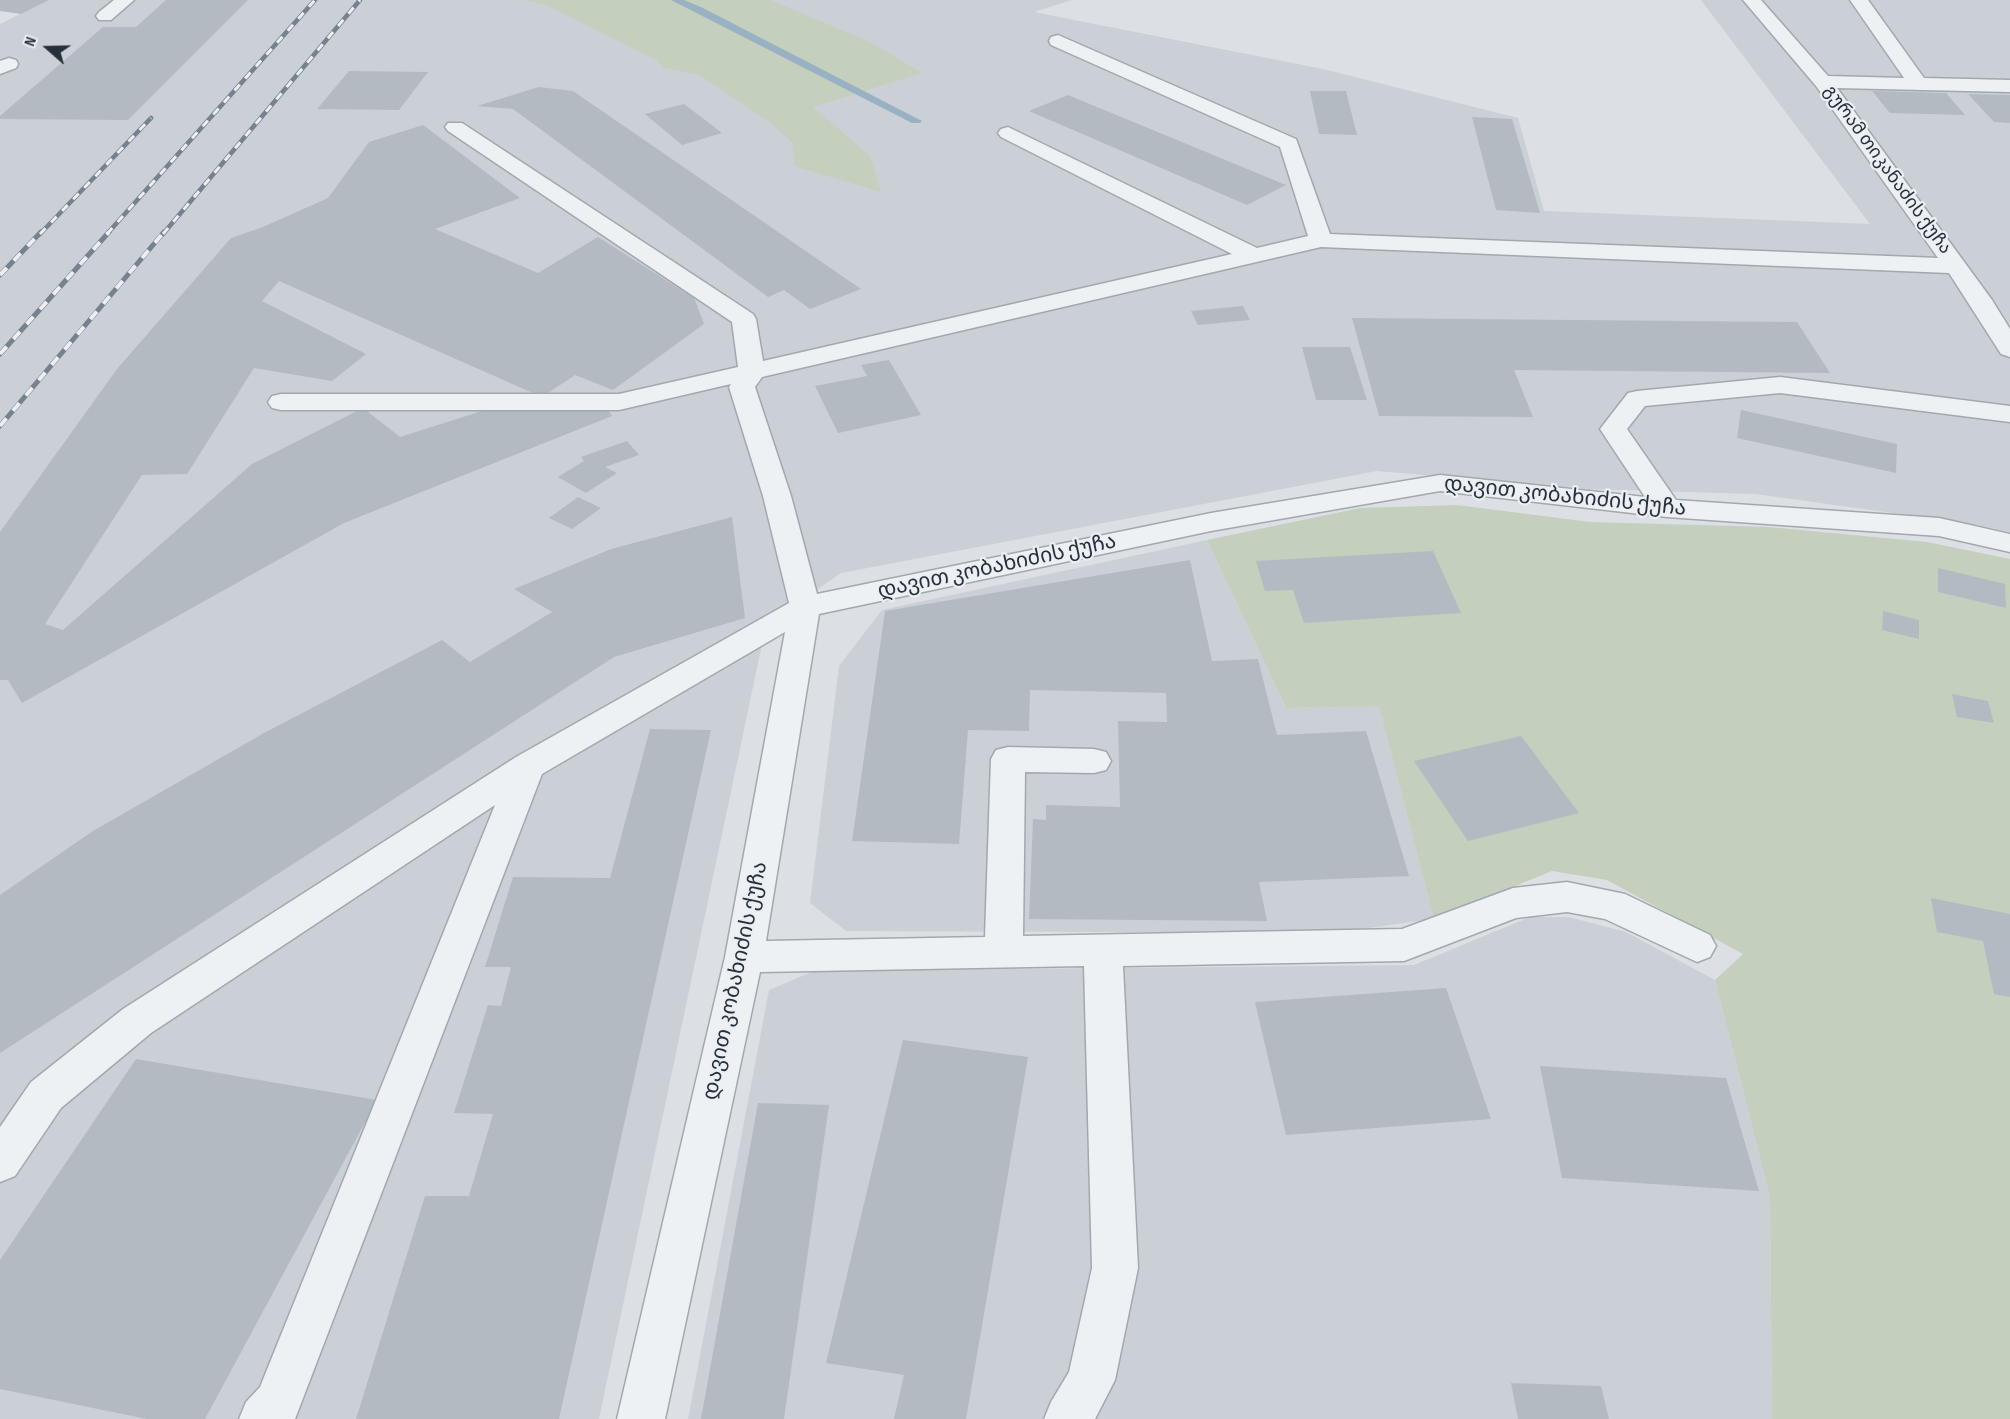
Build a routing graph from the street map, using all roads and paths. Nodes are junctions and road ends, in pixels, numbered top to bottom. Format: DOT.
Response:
graph roads {
  1 [pos="125,0"];
  2 [pos="1752,0"];
  3 [pos="1859,0"];
  4 [pos="105,16"];
  5 [pos="1058,41"];
  6 [pos="1823,82"];
  7 [pos="1918,84"];
  8 [pos="2010,86"];
  9 [pos="455,127"];
  10 [pos="1008,133"];
  11 [pos="1321,240"];
  12 [pos="1253,255"];
  13 [pos="1955,266"];
  14 [pos="2010,349"];
  15 [pos="752,372"];
  16 [pos="281,402"];
  17 [pos="2010,414"];
  18 [pos="1667,508"];
  19 [pos="2010,543"];
  20 [pos="805,607"];
  21 [pos="1094,761"];
  22 [pos="528,766"];
  23 [pos="1697,946"];
  24 [pos="1103,951"];
  25 [pos="1004,952"];
  26 [pos="744,957"];
  27 [pos="0,1162"];
  28 [pos="263,1419"];
  29 [pos="641,1419"];
  30 [pos="1068,1419"];
  1 -- 4 [label="street"];
  2 -- 6 [label="street, გურამ თიკანაძის ქუჩა"];
  3 -- 7 [label="street"];
  5 -- 11 [label="street"];
  6 -- 7 [label="street"];
  6 -- 13 [label="street, გურამ თიკანაძის ქუჩა"];
  7 -- 8 [label="street"];
  9 -- 15 [label="street"];
  10 -- 12 [label="street"];
  11 -- 12 [label="street"];
  11 -- 13 [label="street"];
  12 -- 15 [label="street"];
  13 -- 14 [label="street, გურამ თიკანაძის ქუჩა"];
  15 -- 16 [label="street"];
  15 -- 20 [label="street"];
  17 -- 18 [label="street"];
  18 -- 19 [label="street, დავით კობახიძის ქუჩა"];
  18 -- 20 [label="street, დავით კობახიძის ქუჩა"];
  20 -- 22 [label="street"];
  20 -- 26 [label="street, დავით კობახიძის ქუჩა"];
  21 -- 25 [label="street"];
  22 -- 27 [label="street"];
  22 -- 28 [label="street"];
  23 -- 24 [label="street"];
  24 -- 25 [label="street"];
  24 -- 30 [label="street"];
  25 -- 26 [label="street"];
  26 -- 29 [label="street, დავით კობახიძის ქუჩა"];
}
